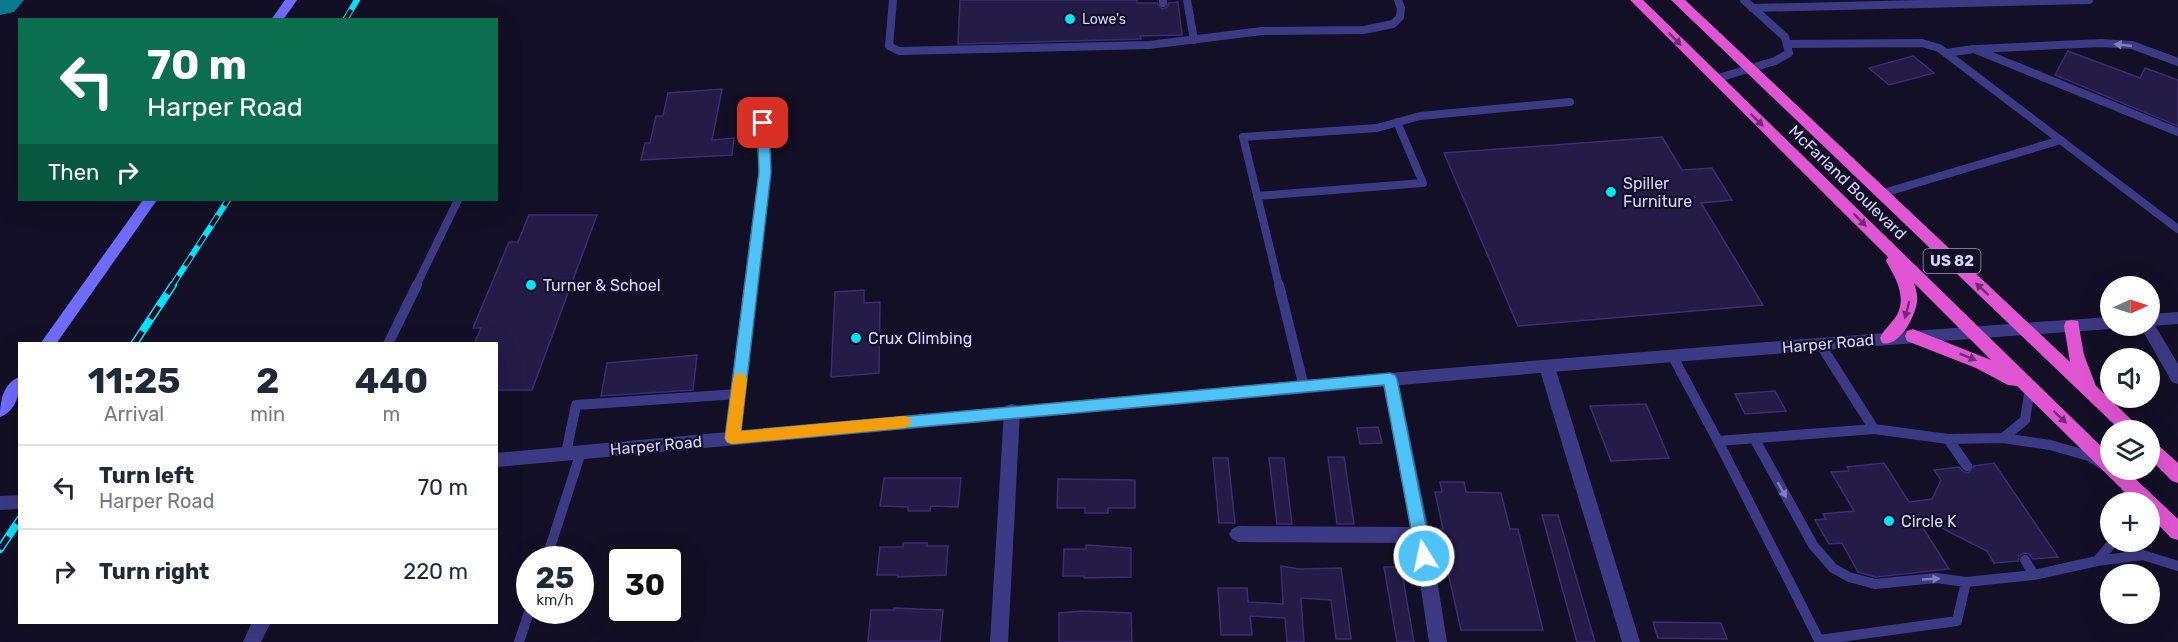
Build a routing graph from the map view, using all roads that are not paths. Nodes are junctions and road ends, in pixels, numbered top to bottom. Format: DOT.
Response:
graph roads {
  1 [pos="291,0"];
  2 [pos="893,0"];
  3 [pos="1187,0"];
  4 [pos="1398,0"];
  5 [pos="1636,0"];
  6 [pos="1677,0"];
  7 [pos="1744,0"];
  8 [pos="2089,0"];
  9 [pos="1752,8"];
  10 [pos="278,18"];
  11 [pos="1194,40"];
  12 [pos="1787,44"];
  13 [pos="1974,49"];
  14 [pos="1946,53"];
  15 [pos="2178,63"];
  16 [pos="1749,70"];
  17 [pos="1714,79"];
  18 [pos="1570,102"];
  19 [pos="1397,122"];
  20 [pos="763,123"];
  21 [pos="2178,132"];
  22 [pos="2061,140"];
  23 [pos="1880,194"];
  24 [pos="1257,196"];
  25 [pos="149,201"];
  26 [pos="458,201"];
  27 [pos="2178,230"];
  28 [pos="1880,240"];
  29 [pos="2178,318"];
  30 [pos="2160,319"];
  31 [pos="2100,324"];
  32 [pos="2072,326"];
  33 [pos="2024,329"];
  34 [pos="1973,332"];
  35 [pos="1913,336"];
  36 [pos="2155,336"];
  37 [pos="1888,338"];
  38 [pos="49,342"];
  39 [pos="389,342"];
  40 [pos="1820,344"];
  41 [pos="1673,357"];
  42 [pos="1546,367"];
  43 [pos="2178,378"];
  44 [pos="1390,379"];
  45 [pos="18,386"];
  46 [pos="1304,387"];
  47 [pos="2030,387"];
  48 [pos="2090,391"];
  49 [pos="738,394"];
  50 [pos="0,410"];
  51 [pos="1012,411"];
  52 [pos="2120,420"];
  53 [pos="1874,429"];
  54 [pos="732,438"];
  55 [pos="1754,438"];
  56 [pos="2003,438"];
  57 [pos="1948,439"];
  58 [pos="1718,441"];
  59 [pos="573,453"];
  60 [pos="2100,456"];
  61 [pos="2160,458"];
  62 [pos="498,460"];
  63 [pos="2100,462"];
  64 [pos="1967,466"];
  65 [pos="2178,475"];
  66 [pos="2124,480"];
  67 [pos="2137,492"];
  68 [pos="0,502"];
  69 [pos="18,502"];
  70 [pos="2160,515"];
  71 [pos="2178,532"];
  72 [pos="1238,534"];
  73 [pos="1421,535"];
  74 [pos="550,546"];
  75 [pos="2105,552"];
  76 [pos="2025,560"];
  77 [pos="2097,561"];
  78 [pos="2178,566"];
  79 [pos="2034,575"];
  80 [pos="1966,582"];
  81 [pos="261,624"];
  82 [pos="525,624"];
  83 [pos="252,642"];
  84 [pos="519,642"];
  85 [pos="999,642"];
  86 [pos="1438,642"];
  87 [pos="1631,642"];
  1 -- 10 [label="main road"];
  2 -- 11 [label="lane"];
  3 -- 11 [label="lane"];
  4 -- 11 [label="lane"];
  5 -- 17 [label="highway, McFarland Boulevard / US 82, one-way"];
  6 -- 16 [label="highway, McFarland Boulevard / US 82"];
  7 -- 9 [label="lane"];
  8 -- 9 [label="lane"];
  9 -- 12 [label="lane"];
  12 -- 14 [label="lane"];
  12 -- 16 [label="lane"];
  13 -- 14 [label="lane"];
  15 -- 13 [label="lane, one-way"];
  13 -- 21 [label="lane"];
  14 -- 22 [label="lane"];
  16 -- 17 [label="lane"];
  16 -- 23 [label="highway, McFarland Boulevard / US 82"];
  17 -- 28 [label="highway, McFarland Boulevard / US 82, one-way"];
  18 -- 19 [label="lane"];
  19 -- 24 [label="lane"];
  19 -- 24 [label="lane"];
  20 -- 49 [label="lane"];
  22 -- 23 [label="lane"];
  22 -- 27 [label="lane"];
  33 -- 23 [label="highway, McFarland Boulevard / US 82, one-way"];
  24 -- 46 [label="lane"];
  25 -- 38 [label="main road"];
  26 -- 39 [label="lane"];
  28 -- 34 [label="highway, McFarland Boulevard / US 82"];
  28 -- 37 [label="highway, one-way"];
  29 -- 30 [label="street"];
  31 -- 32 [label="street, Harper Road"];
  32 -- 33 [label="street, Harper Road"];
  32 -- 48 [label="highway"];
  33 -- 34 [label="street, Harper Road"];
  33 -- 48 [label="highway, McFarland Boulevard / US 82"];
  34 -- 35 [label="street, Harper Road"];
  34 -- 47 [label="highway, McFarland Boulevard / US 82"];
  35 -- 37 [label="street, Harper Road"];
  35 -- 47 [label="highway, one-way"];
  36 -- 43 [label="street"];
  37 -- 40 [label="street, Harper Road"];
  40 -- 41 [label="street, Harper Road"];
  40 -- 53 [label="lane"];
  41 -- 42 [label="street, Harper Road"];
  41 -- 58 [label="lane"];
  42 -- 44 [label="street, Harper Road"];
  42 -- 87 [label="street"];
  44 -- 46 [label="street, Harper Road"];
  44 -- 73 [label="street"];
  45 -- 50 [label="main road"];
  46 -- 51 [label="street, Harper Road"];
  47 -- 56 [label="lane"];
  47 -- 60 [label="highway, McFarland Boulevard / US 82, one-way"];
  48 -- 52 [label="highway, McFarland Boulevard / US 82"];
  49 -- 54 [label="lane"];
  49 -- 59 [label="lane"];
  51 -- 54 [label="street, Harper Road"];
  51 -- 85 [label="street"];
  53 -- 55 [label="lane"];
  53 -- 57 [label="lane"];
  54 -- 59 [label="street, Harper Road"];
  55 -- 58 [label="lane"];
  55 -- 80 [label="lane, one-way"];
  56 -- 57 [label="lane"];
  56 -- 63 [label="lane"];
  57 -- 64 [label="lane"];
  58 -- 80 [label="lane"];
  59 -- 62 [label="street, Harper Road"];
  59 -- 74 [label="lane"];
  61 -- 65 [label="highway"];
  66 -- 67 [label="highway, McFarland Boulevard / US 82"];
  68 -- 69 [label="street"];
  70 -- 71 [label="highway, McFarland Boulevard / US 82"];
  72 -- 73 [label="street"];
  73 -- 86 [label="street"];
  75 -- 77 [label="lane"];
  76 -- 79 [label="lane"];
  77 -- 78 [label="lane"];
  77 -- 79 [label="lane"];
  79 -- 80 [label="lane"];
  81 -- 83 [label="street"];
  82 -- 84 [label="lane"];
}
